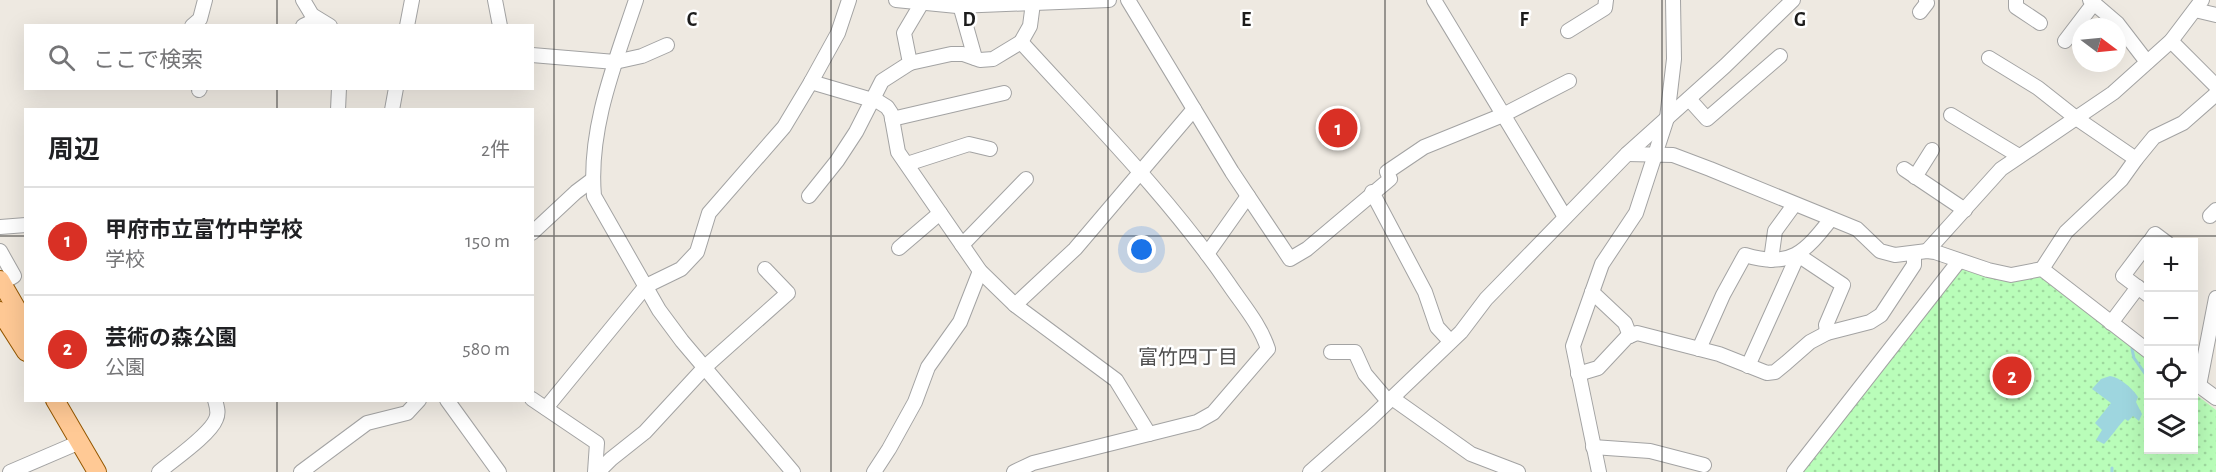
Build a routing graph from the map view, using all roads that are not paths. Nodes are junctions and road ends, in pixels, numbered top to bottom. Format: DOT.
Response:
graph roads {
  1 [pos="205,0"];
  2 [pos="303,0"];
  3 [pos="412,0"];
  4 [pos="495,0"];
  5 [pos="636,0"];
  6 [pos="849,0"];
  7 [pos="896,0"];
  8 [pos="1109,0"];
  9 [pos="1128,0"];
  10 [pos="1434,0"];
  11 [pos="1606,0"];
  12 [pos="1673,0"];
  13 [pos="1793,0"];
  14 [pos="2016,0"];
  15 [pos="923,1"];
  16 [pos="2092,2"];
  17 [pos="1033,3"];
  18 [pos="960,5"];
  19 [pos="2199,5"];
  20 [pos="2216,15"];
  21 [pos="317,19"];
  22 [pos="2040,23"];
  23 [pos="194,24"];
  24 [pos="307,24"];
  25 [pos="326,24"];
  26 [pos="407,24"];
  27 [pos="500,24"];
  28 [pos="1568,31"];
  29 [pos="2065,41"];
  30 [pos="2171,41"];
  31 [pos="1021,42"];
  32 [pos="667,45"];
  33 [pos="534,55"];
  34 [pos="1780,56"];
  35 [pos="975,58"];
  36 [pos="1989,58"];
  37 [pos="615,62"];
  38 [pos="2147,62"];
  39 [pos="910,63"];
  40 [pos="1569,81"];
  41 [pos="811,82"];
  42 [pos="2216,86"];
  43 [pos="339,90"];
  44 [pos="396,90"];
  45 [pos="1004,93"];
  46 [pos="2216,94"];
  47 [pos="1689,99"];
  48 [pos="873,100"];
  49 [pos="338,108"];
  50 [pos="392,108"];
  51 [pos="1194,109"];
  52 [pos="1503,115"];
  53 [pos="1951,115"];
  54 [pos="1667,118"];
  55 [pos="2076,118"];
  56 [pos="892,119"];
  57 [pos="990,149"];
  58 [pos="1932,150"];
  59 [pos="1626,154"];
  60 [pos="1655,154"];
  61 [pos="2019,156"];
  62 [pos="2136,159"];
  63 [pos="907,164"];
  64 [pos="1139,174"];
  65 [pos="1026,179"];
  66 [pos="592,180"];
  67 [pos="1372,192"];
  68 [pos="809,196"];
  69 [pos="1248,196"];
  70 [pos="1794,205"];
  71 [pos="1965,210"];
  72 [pos="940,213"];
  73 [pos="1565,217"];
  74 [pos="1831,219"];
  75 [pos="24,225"];
  76 [pos="0,227"];
  77 [pos="534,231"];
  78 [pos="962,245"];
  79 [pos="899,248"];
  80 [pos="2144,249"];
  81 [pos="0,251"];
  82 [pos="1920,252"];
  83 [pos="1207,254"];
  84 [pos="1798,255"];
  85 [pos="1770,260"];
  86 [pos="1959,261"];
  87 [pos="765,269"];
  88 [pos="2042,269"];
  89 [pos="980,271"];
  90 [pos="1,283"];
  91 [pos="646,286"];
  92 [pos="2143,291"];
  93 [pos="1592,292"];
  94 [pos="2216,298"];
  95 [pos="1015,305"];
  96 [pos="0,311"];
  97 [pos="24,322"];
  98 [pos="2111,322"];
  99 [pos="1827,333"];
  100 [pos="1630,336"];
  101 [pos="1450,341"];
  102 [pos="2144,348"];
  103 [pos="24,349"];
  104 [pos="1699,349"];
  105 [pos="1331,352"];
  106 [pos="1748,366"];
  107 [pos="705,367"];
  108 [pos="1578,374"];
  109 [pos="2198,376"];
  110 [pos="2198,386"];
  111 [pos="2216,398"];
  112 [pos="534,400"];
  113 [pos="1390,400"];
  114 [pos="55,402"];
  115 [pos="69,402"];
  116 [pos="216,402"];
  117 [pos="417,402"];
  118 [pos="448,402"];
  119 [pos="546,408"];
  120 [pos="1149,434"];
  121 [pos="80,442"];
  122 [pos="1593,447"];
  123 [pos="1704,465"];
  124 [pos="10,472"];
  125 [pos="97,472"];
  126 [pos="108,472"];
  127 [pos="159,472"];
  128 [pos="301,472"];
  129 [pos="500,472"];
  130 [pos="597,472"];
  131 [pos="793,472"];
  132 [pos="874,472"];
  133 [pos="1014,472"];
  134 [pos="1310,472"];
  135 [pos="1518,472"];
  136 [pos="1599,472"];
  137 [pos="1794,472"];
  1 -- 23 [label="street"];
  2 -- 21 [label="street"];
  3 -- 26 [label="street"];
  4 -- 27 [label="street"];
  5 -- 37 [label="street"];
  6 -- 41 [label="street"];
  7 -- 15 [label="street"];
  8 -- 17 [label="street"];
  9 -- 51 [label="street"];
  10 -- 52 [label="street"];
  11 -- 28 [label="street"];
  12 -- 54 [label="street"];
  13 -- 47 [label="street"];
  14 -- 22 [label="street"];
  15 -- 18 [label="street"];
  15 -- 39 [label="street"];
  16 -- 29 [label="street"];
  16 -- 38 [label="street"];
  17 -- 18 [label="street"];
  17 -- 31 [label="street"];
  18 -- 35 [label="street"];
  19 -- 20 [label="street"];
  19 -- 30 [label="street"];
  21 -- 24 [label="street"];
  21 -- 25 [label="street"];
  30 -- 38 [label="street"];
  30 -- 42 [label="street"];
  31 -- 35 [label="street"];
  31 -- 64 [label="street"];
  32 -- 37 [label="street"];
  33 -- 37 [label="street"];
  34 -- 47 [label="street"];
  35 -- 39 [label="street"];
  36 -- 55 [label="street"];
  37 -- 66 [label="street"];
  38 -- 55 [label="street"];
  39 -- 48 [label="street"];
  40 -- 52 [label="street"];
  41 -- 48 [label="street"];
  41 -- 91 [label="street"];
  43 -- 49 [label="street"];
  44 -- 50 [label="street"];
  45 -- 56 [label="street"];
  46 -- 62 [label="street"];
  47 -- 54 [label="street"];
  48 -- 56 [label="street"];
  48 -- 68 [label="street"];
  51 -- 64 [label="street"];
  51 -- 69 [label="street"];
  52 -- 67 [label="street"];
  52 -- 73 [label="street"];
  53 -- 61 [label="street"];
  54 -- 59 [label="street"];
  54 -- 60 [label="street"];
  55 -- 61 [label="street"];
  55 -- 62 [label="street"];
  56 -- 63 [label="street"];
  57 -- 63 [label="street"];
  58 -- 71 [label="street"];
  59 -- 60 [label="street"];
  59 -- 73 [label="street"];
  60 -- 70 [label="street"];
  60 -- 93 [label="street"];
  61 -- 71 [label="street"];
  62 -- 88 [label="street"];
  63 -- 72 [label="street"];
  64 -- 83 [label="street"];
  64 -- 95 [label="street"];
  65 -- 78 [label="street"];
  66 -- 77 [label="street"];
  66 -- 91 [label="street"];
  67 -- 69 [label="street"];
  67 -- 101 [label="street"];
  69 -- 83 [label="street"];
  70 -- 74 [label="street"];
  70 -- 85 [label="street"];
  71 -- 82 [label="street"];
  72 -- 78 [label="street"];
  72 -- 79 [label="street"];
  73 -- 101 [label="street"];
  74 -- 82 [label="street"];
  74 -- 84 [label="street"];
  75 -- 76 [label="street"];
  78 -- 89 [label="street"];
  80 -- 92 [label="street"];
  81 -- 90 [label="street"];
  82 -- 86 [label="street"];
  82 -- 99 [label="street"];
  83 -- 120 [label="street"];
  84 -- 85 [label="street"];
  84 -- 99 [label="street"];
  84 -- 106 [label="street"];
  85 -- 104 [label="street"];
  86 -- 88 [label="street"];
  86 -- 137 [label="street"];
  87 -- 107 [label="street"];
  88 -- 98 [label="street"];
  89 -- 95 [label="street"];
  89 -- 132 [label="street"];
  90 -- 97 [label="main road"];
  91 -- 107 [label="street"];
  91 -- 119 [label="street"];
  92 -- 98 [label="street"];
  93 -- 100 [label="street"];
  93 -- 108 [label="street"];
  94 -- 109 [label="street"];
  95 -- 120 [label="street"];
  96 -- 103 [label="main road"];
  98 -- 102 [label="street"];
  99 -- 106 [label="street"];
  100 -- 104 [label="street"];
  100 -- 108 [label="street"];
  101 -- 113 [label="street"];
  104 -- 106 [label="street"];
  105 -- 113 [label="street"];
  107 -- 130 [label="street"];
  107 -- 131 [label="street"];
  108 -- 122 [label="street"];
  110 -- 111 [label="street"];
  112 -- 119 [label="street"];
  113 -- 134 [label="street"];
  113 -- 135 [label="street"];
  114 -- 121 [label="main road"];
  115 -- 126 [label="main road"];
  116 -- 127 [label="street"];
  117 -- 128 [label="street"];
  118 -- 129 [label="street"];
  119 -- 130 [label="street"];
  120 -- 133 [label="street"];
  121 -- 124 [label="street"];
  121 -- 125 [label="main road"];
  122 -- 123 [label="street"];
  122 -- 136 [label="street"];
}
